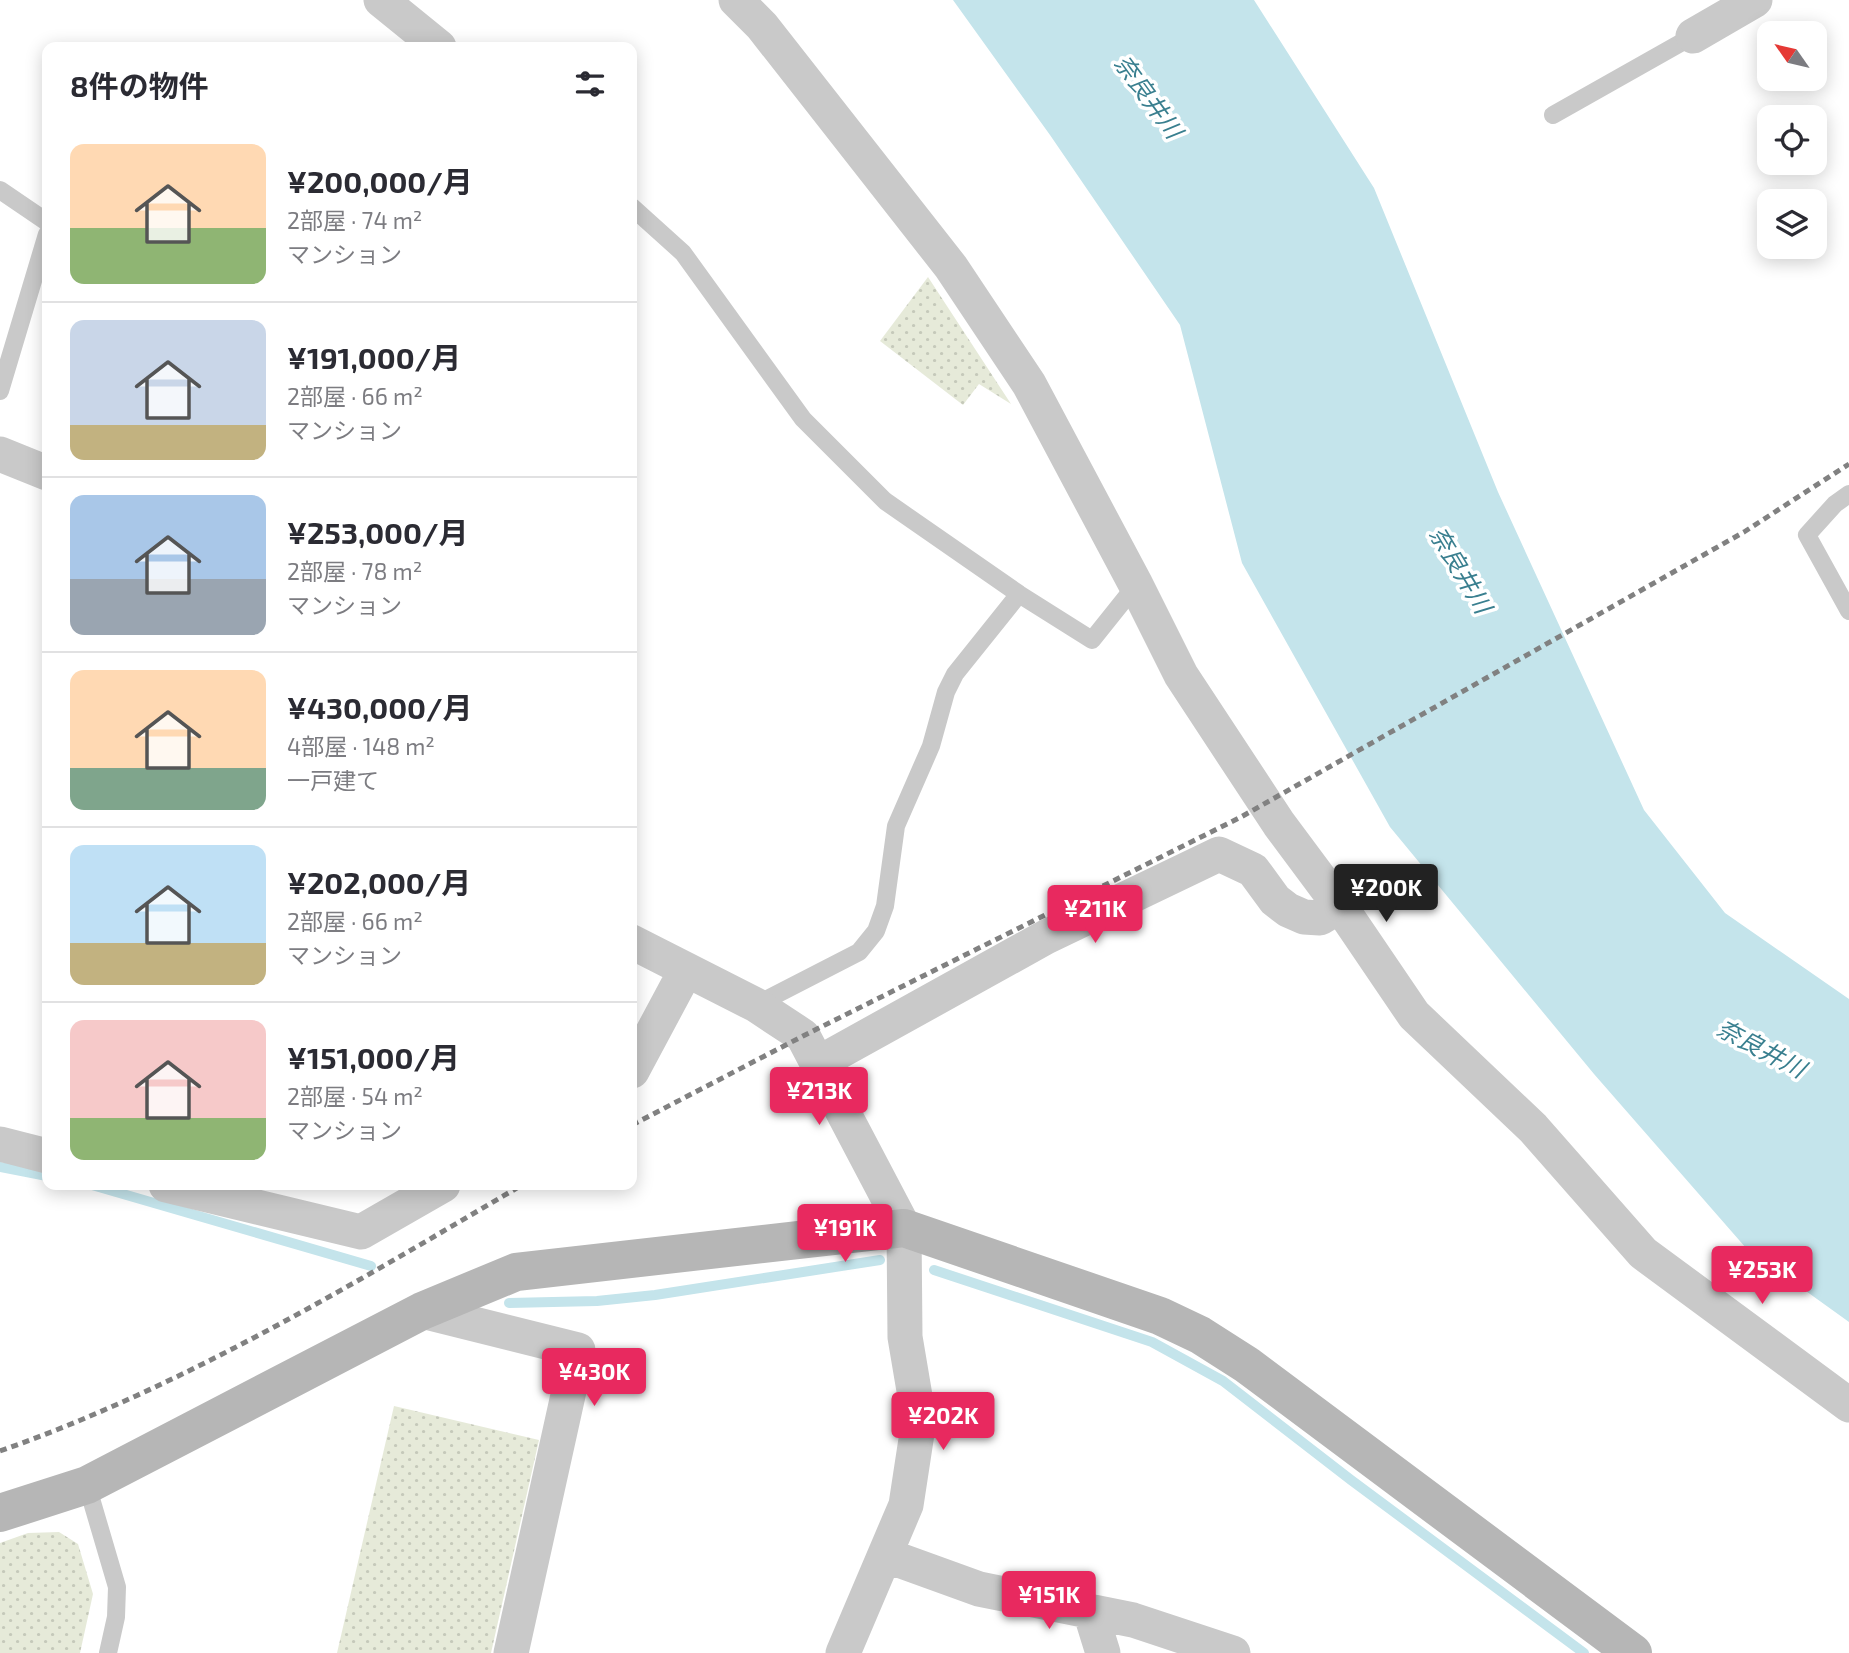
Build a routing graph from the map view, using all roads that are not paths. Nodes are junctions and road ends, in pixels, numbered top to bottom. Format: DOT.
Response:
graph roads {
  1 [pos="381,0"];
  2 [pos="736,0"];
  3 [pos="1755,0"];
  4 [pos="1693,36"];
  5 [pos="433,42"];
  6 [pos="1553,115"];
  7 [pos="0,190"];
  8 [pos="637,212"];
  9 [pos="42,219"];
  10 [pos="42,251"];
  11 [pos="0,391"];
  12 [pos="0,454"];
  13 [pos="42,471"];
  14 [pos="1849,494"];
  15 [pos="1136,585"];
  16 [pos="1019,594"];
  17 [pos="1849,611"];
  18 [pos="1340,906"];
  19 [pos="637,945"];
  20 [pos="686,970"];
  21 [pos="755,1005"];
  22 [pos="637,1062"];
  23 [pos="817,1064"];
  24 [pos="0,1144"];
  25 [pos="42,1155"];
  26 [pos="187,1190"];
  27 [pos="434,1190"];
  28 [pos="904,1228"];
  29 [pos="422,1311"];
  30 [pos="1849,1405"];
  31 [pos="87,1485"];
  32 [pos="0,1513"];
  33 [pos="885,1555"];
  34 [pos="1090,1611"];
  35 [pos="108,1653"];
  36 [pos="511,1653"];
  37 [pos="843,1653"];
  38 [pos="1102,1653"];
  39 [pos="1233,1653"];
  40 [pos="1633,1653"];
  1 -- 5 [label="street"];
  2 -- 15 [label="street"];
  3 -- 4 [label="street"];
  4 -- 6 [label="lane"];
  7 -- 9 [label="lane"];
  8 -- 16 [label="lane"];
  10 -- 11 [label="lane"];
  12 -- 13 [label="street"];
  14 -- 17 [label="lane"];
  15 -- 16 [label="lane"];
  15 -- 18 [label="street"];
  16 -- 21 [label="lane"];
  18 -- 23 [label="street"];
  18 -- 30 [label="street"];
  19 -- 20 [label="street"];
  20 -- 21 [label="street"];
  20 -- 22 [label="street"];
  21 -- 23 [label="street"];
  23 -- 28 [label="street"];
  24 -- 25 [label="street"];
  26 -- 27 [label="street"];
  28 -- 29 [label="street"];
  28 -- 33 [label="street"];
  28 -- 40 [label="street"];
  29 -- 31 [label="street"];
  29 -- 36 [label="street"];
  31 -- 32 [label="street"];
  31 -- 35 [label="lane"];
  33 -- 34 [label="street"];
  33 -- 37 [label="street"];
  34 -- 38 [label="street"];
  34 -- 39 [label="street"];
}
